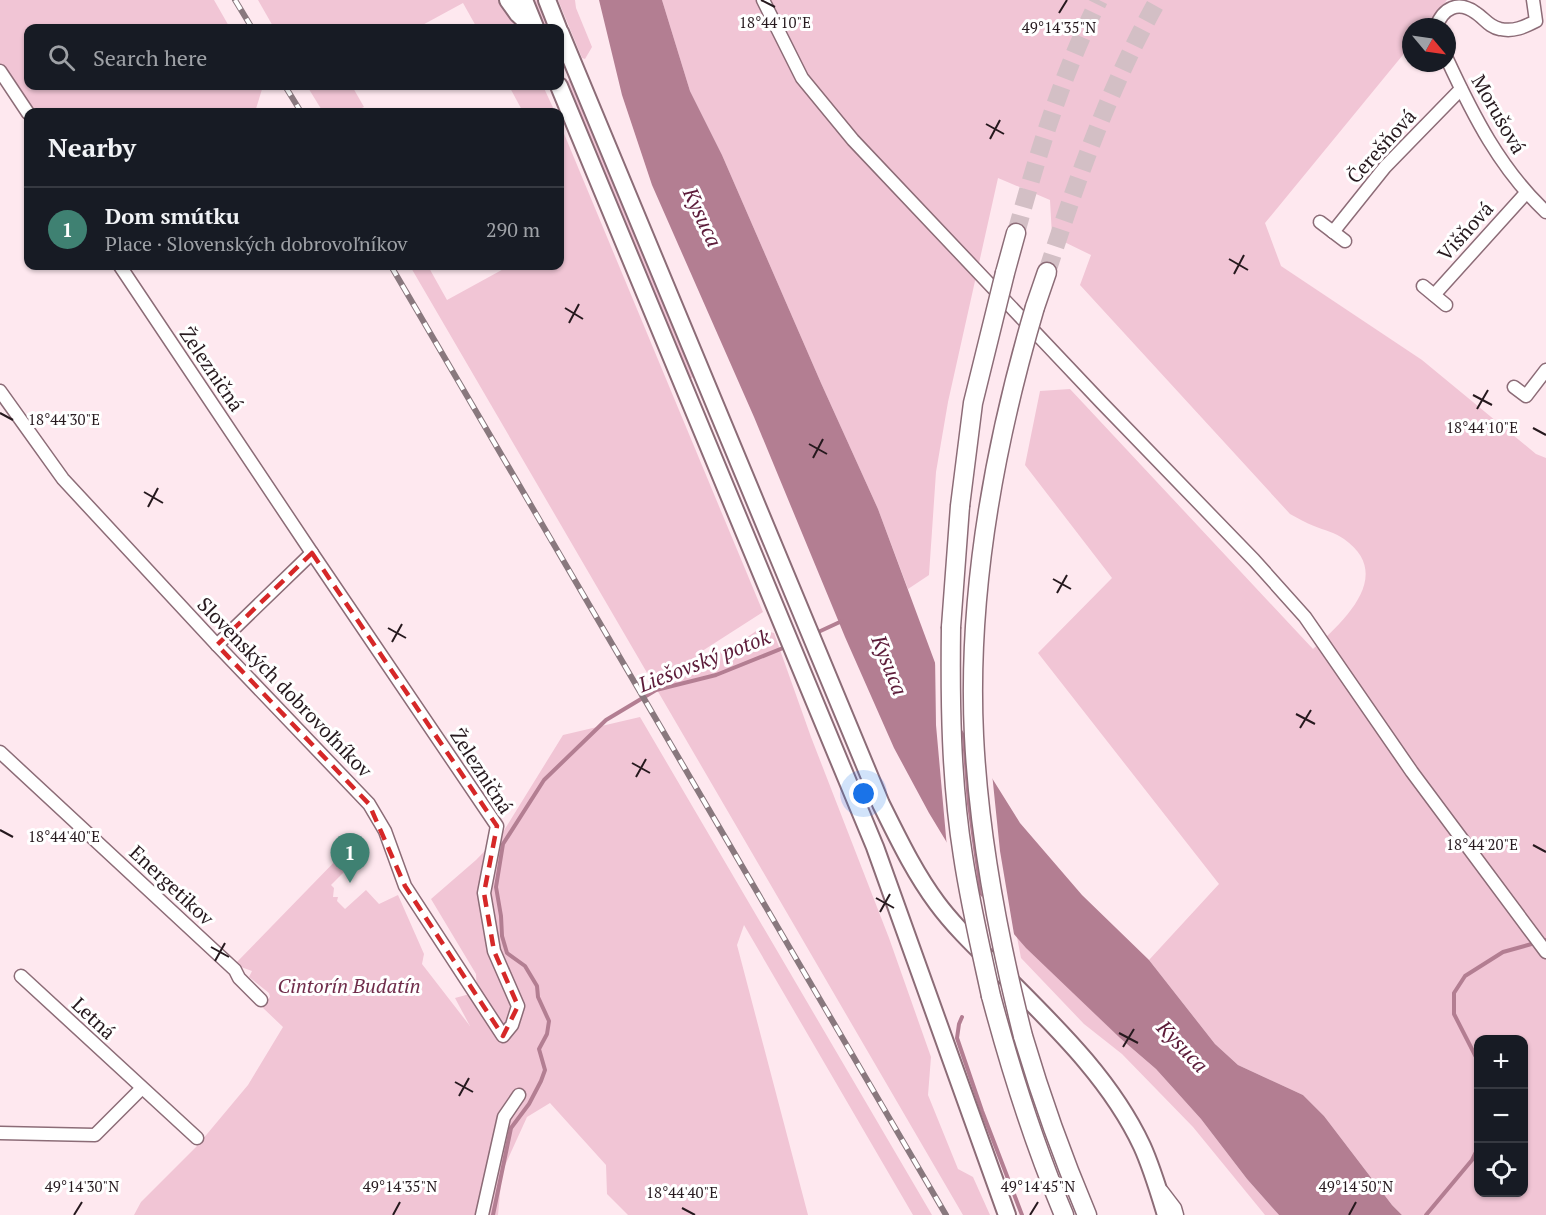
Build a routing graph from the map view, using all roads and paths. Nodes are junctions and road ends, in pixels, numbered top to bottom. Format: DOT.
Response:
graph roads {
  1 [pos="508,0"];
  2 [pos="524,0"];
  3 [pos="547,0"];
  4 [pos="763,0"];
  5 [pos="1533,0"];
  6 [pos="1440,18"];
  7 [pos="529,24"];
  8 [pos="533,24"];
  9 [pos="556,24"];
  10 [pos="564,43"];
  11 [pos="0,71"];
  12 [pos="1453,72"];
  13 [pos="1461,89"];
  14 [pos="561,90"];
  15 [pos="25,108"];
  16 [pos="1526,193"];
  17 [pos="1546,212"];
  18 [pos="1320,222"];
  19 [pos="1333,232"];
  20 [pos="1016,233"];
  21 [pos="1345,241"];
  22 [pos="123,270"];
  23 [pos="1047,272"];
  24 [pos="1423,286"];
  25 [pos="1434,295"];
  26 [pos="1446,305"];
  27 [pos="1546,370"];
  28 [pos="1514,387"];
  29 [pos="0,392"];
  30 [pos="312,553"];
  31 [pos="217,645"];
  32 [pos="0,752"];
  33 [pos="1545,951"];
  34 [pos="21,976"];
  35 [pos="261,1000"];
  36 [pos="503,1036"];
  37 [pos="141,1089"];
  38 [pos="519,1095"];
  39 [pos="0,1133"];
  40 [pos="197,1138"];
  41 [pos="1157,1185"];
  42 [pos="483,1215"];
  43 [pos="1006,1215"];
  44 [pos="1064,1215"];
  45 [pos="1087,1215"];
  46 [pos="1166,1215"];
  47 [pos="1177,1215"];
  1 -- 7 [label="main road"];
  2 -- 8 [label="main road"];
  3 -- 9 [label="main road"];
  4 -- 33 [label="street"];
  5 -- 6 [label="street"];
  10 -- 41 [label="main road"];
  11 -- 15 [label="street"];
  12 -- 13 [label="street, Morušová"];
  13 -- 16 [label="street, Morušová"];
  13 -- 19 [label="street, Čerešňová"];
  14 -- 43 [label="main road"];
  16 -- 17 [label="street, Morušová"];
  16 -- 25 [label="street, Višňová"];
  18 -- 19 [label="street"];
  19 -- 21 [label="street"];
  20 -- 44 [label="highway, bridge"];
  22 -- 30 [label="street, Železničná"];
  23 -- 45 [label="highway, bridge"];
  24 -- 25 [label="street"];
  25 -- 26 [label="street"];
  27 -- 28 [label="street"];
  29 -- 31 [label="street, Slovenských dobrovoľníkov"];
  30 -- 31 [label="street"];
  30 -- 36 [label="street, Železničná"];
  31 -- 36 [label="street, Slovenských dobrovoľníkov"];
  32 -- 35 [label="street, Energetikov"];
  34 -- 37 [label="street, Letná"];
  37 -- 39 [label="street"];
  37 -- 40 [label="street, Letná"];
  38 -- 42 [label="street"];
  41 -- 46 [label="main road"];
  41 -- 47 [label="street"];
}
